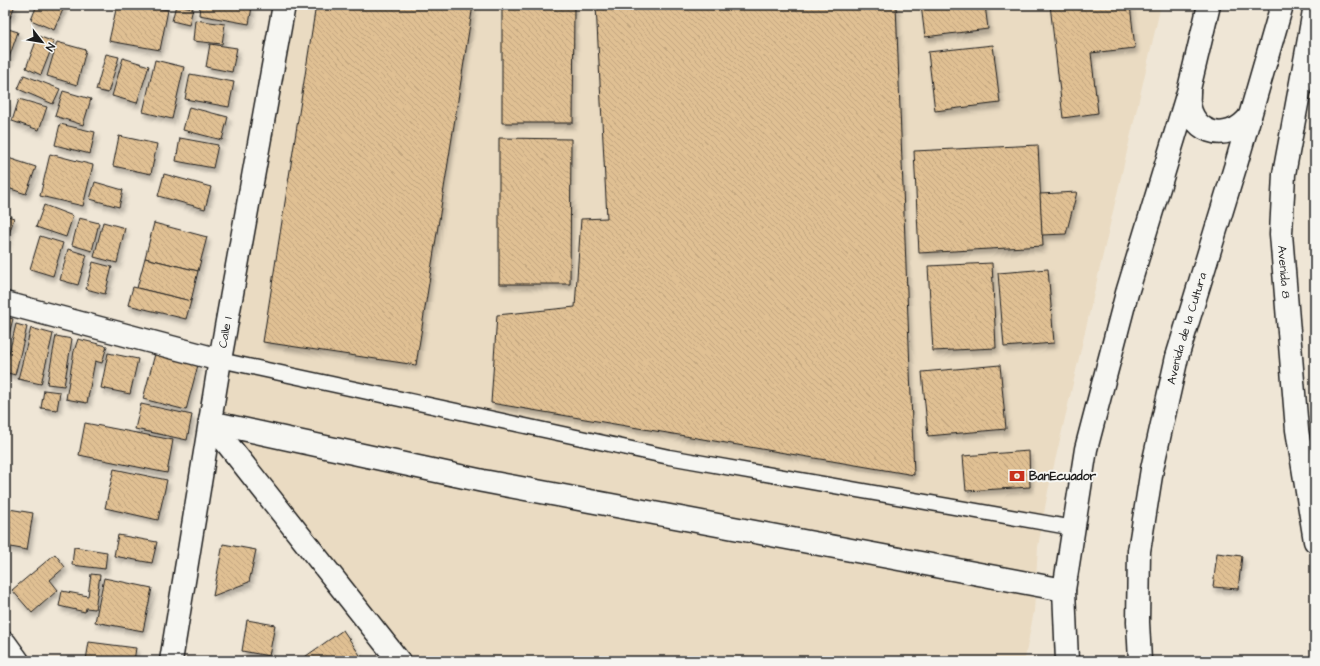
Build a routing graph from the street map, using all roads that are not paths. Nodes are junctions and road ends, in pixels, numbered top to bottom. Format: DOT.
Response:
graph roads {
  1 [pos="284,5"];
  2 [pos="1209,5"];
  3 [pos="1282,5"];
  4 [pos="1314,5"];
  5 [pos="1189,89"];
  6 [pos="1250,116"];
  7 [pos="5,303"];
  8 [pos="220,360"];
  9 [pos="210,422"];
  10 [pos="1074,528"];
  11 [pos="1315,541"];
  12 [pos="1064,590"];
  13 [pos="5,643"];
  14 [pos="18,661"];
  15 [pos="171,661"];
  16 [pos="399,661"];
  17 [pos="1067,661"];
  18 [pos="1140,661"];
  1 -- 8 [label="street, Calle 1"];
  2 -- 5 [label="street"];
  3 -- 6 [label="street, Avenida de la Cultura"];
  4 -- 11 [label="street, Avenida 8"];
  5 -- 6 [label="street"];
  5 -- 10 [label="street"];
  6 -- 18 [label="street, Avenida de la Cultura"];
  7 -- 8 [label="street"];
  8 -- 9 [label="street, Calle 1"];
  8 -- 10 [label="lane"];
  9 -- 12 [label="street"];
  9 -- 15 [label="street, Calle 1"];
  9 -- 16 [label="street"];
  10 -- 12 [label="street"];
  12 -- 17 [label="street"];
  13 -- 14 [label="street"];
}
